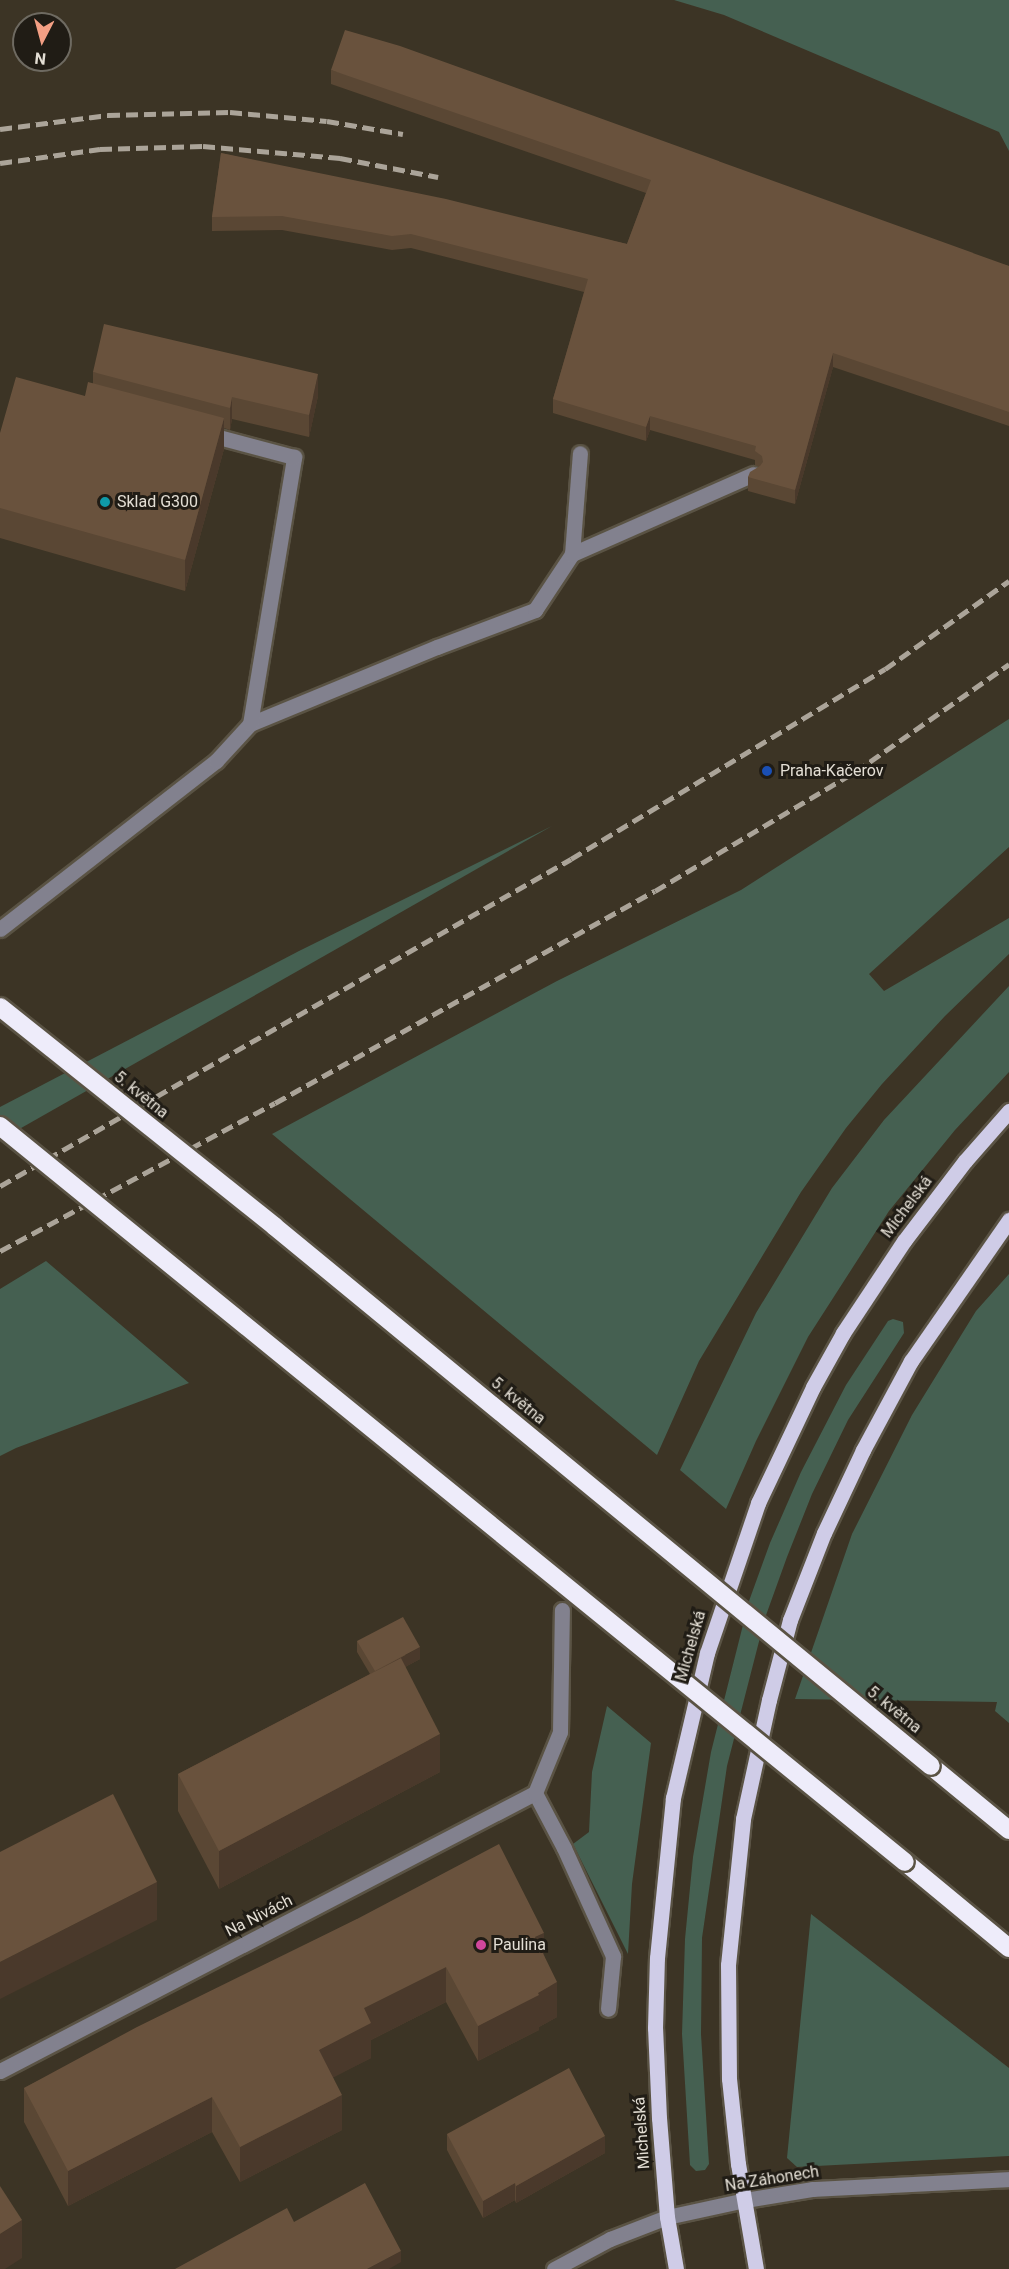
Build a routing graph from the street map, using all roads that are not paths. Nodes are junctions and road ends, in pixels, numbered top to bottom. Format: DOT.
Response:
graph roads {
  1 [pos="192,430"];
  2 [pos="580,453"];
  3 [pos="753,474"];
  4 [pos="572,554"];
  5 [pos="250,724"];
  6 [pos="0,929"];
  7 [pos="0,1007"];
  8 [pos="1009,1111"];
  9 [pos="0,1126"];
  10 [pos="1009,1220"];
  11 [pos="562,1610"];
  12 [pos="535,1793"];
  13 [pos="1009,1830"];
  14 [pos="1009,1948"];
  15 [pos="608,2009"];
  16 [pos="0,2071"];
  17 [pos="1009,2179"];
  18 [pos="745,2200"];
  19 [pos="667,2217"];
  20 [pos="554,2269"];
  21 [pos="676,2269"];
  22 [pos="756,2269"];
  1 -- 5 [label="street"];
  2 -- 4 [label="street"];
  3 -- 4 [label="street"];
  4 -- 5 [label="street"];
  5 -- 6 [label="street"];
  7 -- 13 [label="highway, 5. května, bridge"];
  8 -- 19 [label="main road, Michelská"];
  9 -- 14 [label="highway, bridge"];
  10 -- 18 [label="main road"];
  11 -- 12 [label="street"];
  12 -- 15 [label="street"];
  12 -- 16 [label="street, Na Nivách"];
  17 -- 18 [label="street, Na Záhonech"];
  18 -- 19 [label="street, Na Záhonech"];
  18 -- 22 [label="main road"];
  19 -- 20 [label="street, Na Záhonech"];
  19 -- 21 [label="main road, Michelská"];
}
